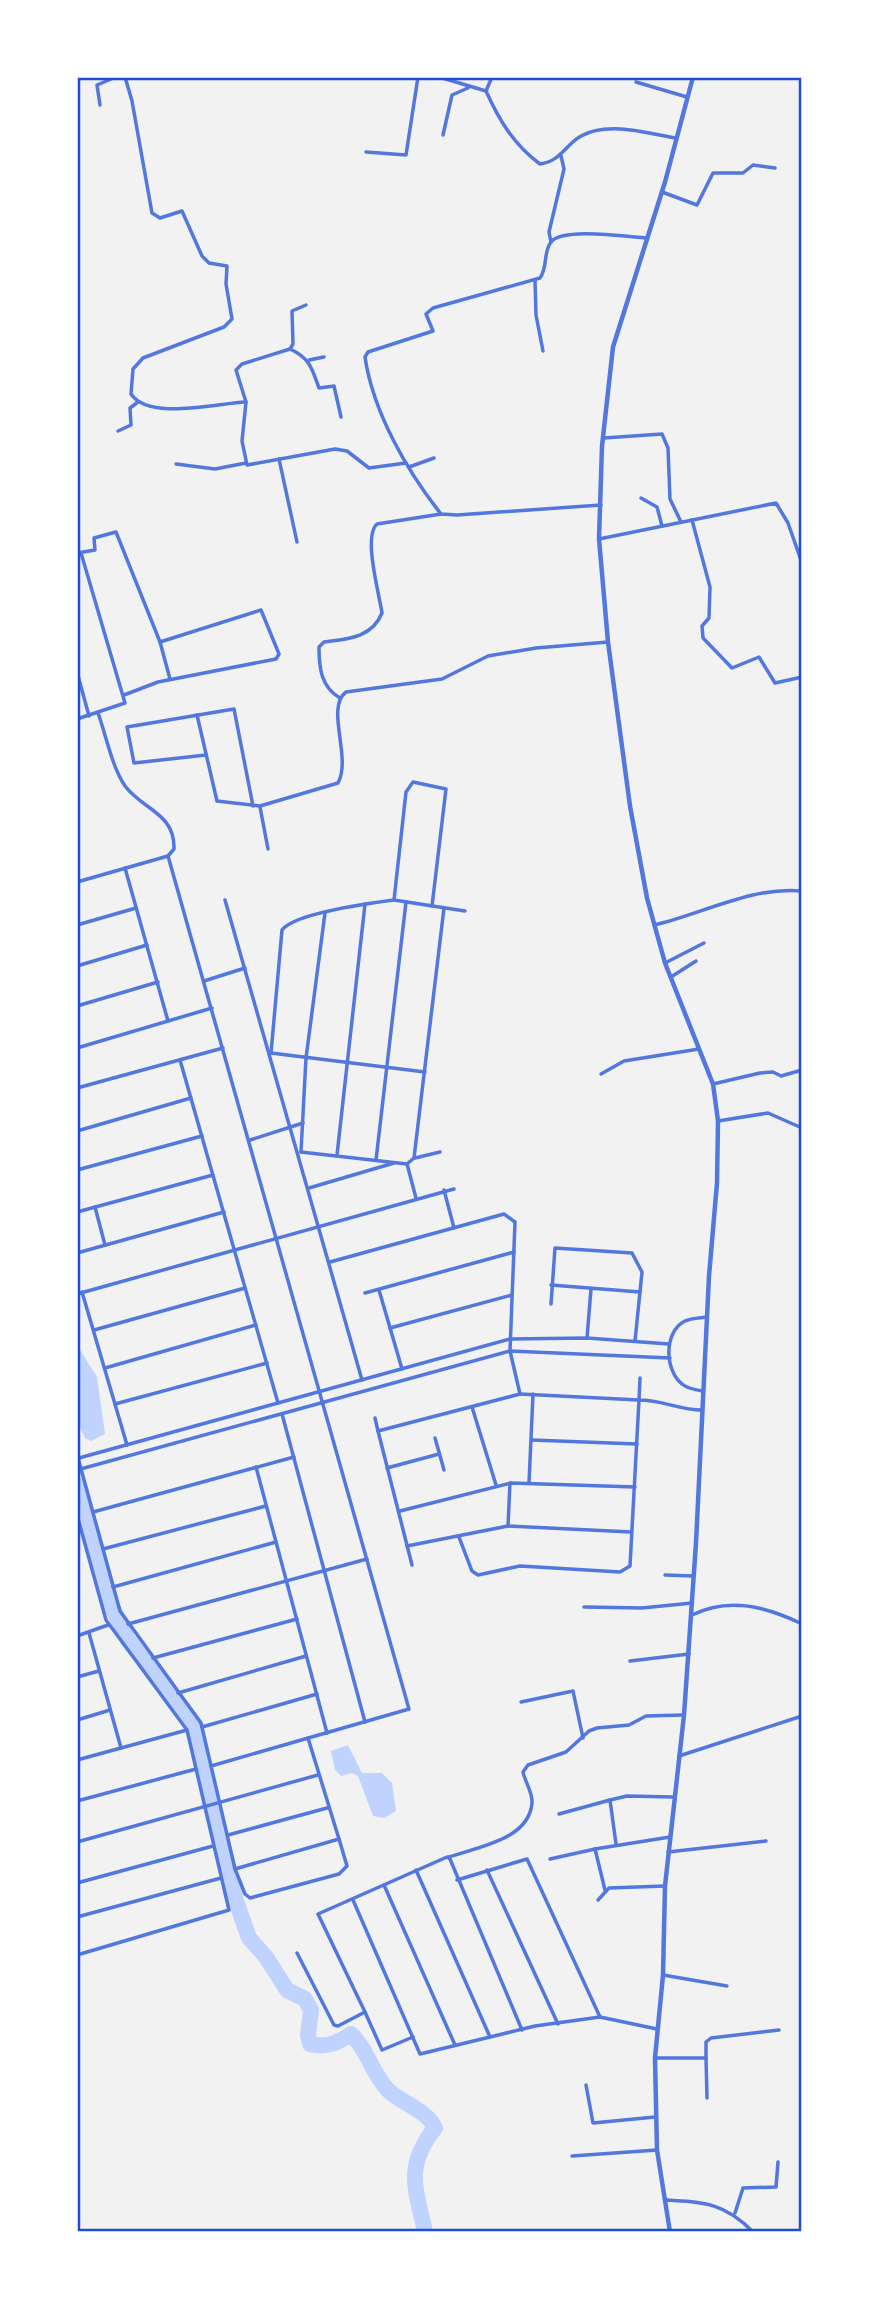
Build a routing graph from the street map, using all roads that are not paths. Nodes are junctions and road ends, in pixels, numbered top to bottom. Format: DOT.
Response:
graph roads {
  1 [pos="116,77"];
  2 [pos="125,77"];
  3 [pos="418,77"];
  4 [pos="439,77"];
  5 [pos="492,77"];
  6 [pos="693,77"];
  7 [pos="636,82"];
  8 [pos="468,88"];
  9 [pos="486,91"];
  10 [pos="687,97"];
  11 [pos="100,105"];
  12 [pos="443,135"];
  13 [pos="675,138"];
  14 [pos="366,152"];
  15 [pos="561,156"];
  16 [pos="775,168"];
  17 [pos="662,192"];
  18 [pos="648,238"];
  19 [pos="551,242"];
  20 [pos="535,280"];
  21 [pos="306,305"];
  22 [pos="290,349"];
  23 [pos="543,351"];
  24 [pos="324,357"];
  25 [pos="308,361"];
  26 [pos="138,402"];
  27 [pos="246,402"];
  28 [pos="341,417"];
  29 [pos="118,431"];
  30 [pos="604,438"];
  31 [pos="279,458"];
  32 [pos="434,458"];
  33 [pos="246,463"];
  34 [pos="176,464"];
  35 [pos="407,465"];
  36 [pos="641,498"];
  37 [pos="601,505"];
  38 [pos="441,514"];
  39 [pos="692,520"];
  40 [pos="681,522"];
  41 [pos="662,526"];
  42 [pos="599,539"];
  43 [pos="297,542"];
  44 [pos="79,554"];
  45 [pos="802,563"];
  46 [pos="160,642"];
  47 [pos="608,642"];
  48 [pos="77,672"];
  49 [pos="802,677"];
  50 [pos="170,680"];
  51 [pos="124,695"];
  52 [pos="340,698"];
  53 [pos="99,713"];
  54 [pos="197,715"];
  55 [pos="89,716"];
  56 [pos="77,719"];
  57 [pos="206,755"];
  58 [pos="253,806"];
  59 [pos="260,806"];
  60 [pos="268,849"];
  61 [pos="168,856"];
  62 [pos="125,867"];
  63 [pos="77,882"];
  64 [pos="802,891"];
  65 [pos="225,900"];
  66 [pos="394,900"];
  67 [pos="406,902"];
  68 [pos="365,904"];
  69 [pos="432,906"];
  70 [pos="136,908"];
  71 [pos="444,908"];
  72 [pos="465,911"];
  73 [pos="325,913"];
  74 [pos="77,925"];
  75 [pos="654,925"];
  76 [pos="704,943"];
  77 [pos="147,945"];
  78 [pos="696,961"];
  79 [pos="665,963"];
  80 [pos="77,966"];
  81 [pos="245,968"];
  82 [pos="671,977"];
  83 [pos="204,981"];
  84 [pos="158,982"];
  85 [pos="77,1006"];
  86 [pos="212,1009"];
  87 [pos="168,1021"];
  88 [pos="77,1048"];
  89 [pos="223,1048"];
  90 [pos="701,1049"];
  91 [pos="271,1053"];
  92 [pos="306,1058"];
  93 [pos="180,1060"];
  94 [pos="348,1062"];
  95 [pos="387,1067"];
  96 [pos="802,1070"];
  97 [pos="425,1072"];
  98 [pos="601,1074"];
  99 [pos="713,1084"];
  100 [pos="77,1088"];
  101 [pos="191,1098"];
  102 [pos="718,1121"];
  103 [pos="303,1123"];
  104 [pos="291,1126"];
  105 [pos="802,1128"];
  106 [pos="77,1131"];
  107 [pos="202,1136"];
  108 [pos="250,1140"];
  109 [pos="300,1152"];
  110 [pos="440,1152"];
  111 [pos="337,1155"];
  112 [pos="414,1158"];
  113 [pos="376,1160"];
  114 [pos="396,1163"];
  115 [pos="407,1164"];
  116 [pos="77,1170"];
  117 [pos="213,1175"];
  118 [pos="309,1188"];
  119 [pos="454,1189"];
  120 [pos="444,1190"];
  121 [pos="416,1198"];
  122 [pos="95,1207"];
  123 [pos="77,1212"];
  124 [pos="224,1212"];
  125 [pos="320,1225"];
  126 [pos="454,1228"];
  127 [pos="278,1237"];
  128 [pos="105,1245"];
  129 [pos="234,1249"];
  130 [pos="514,1252"];
  131 [pos="77,1253"];
  132 [pos="330,1262"];
  133 [pos="551,1285"];
  134 [pos="245,1287"];
  135 [pos="591,1289"];
  136 [pos="379,1290"];
  137 [pos="640,1292"];
  138 [pos="80,1293"];
  139 [pos="365,1293"];
  140 [pos="512,1295"];
  141 [pos="551,1304"];
  142 [pos="707,1317"];
  143 [pos="256,1325"];
  144 [pos="390,1328"];
  145 [pos="93,1330"];
  146 [pos="587,1338"];
  147 [pos="510,1339"];
  148 [pos="635,1342"];
  149 [pos="669,1344"];
  150 [pos="510,1351"];
  151 [pos="670,1358"];
  152 [pos="267,1363"];
  153 [pos="104,1368"];
  154 [pos="402,1369"];
  155 [pos="640,1378"];
  156 [pos="362,1380"];
  157 [pos="321,1391"];
  158 [pos="705,1392"];
  159 [pos="520,1394"];
  160 [pos="533,1394"];
  161 [pos="639,1399"];
  162 [pos="325,1402"];
  163 [pos="278,1403"];
  164 [pos="115,1404"];
  165 [pos="472,1407"];
  166 [pos="704,1410"];
  167 [pos="282,1414"];
  168 [pos="374,1418"];
  169 [pos="378,1431"];
  170 [pos="435,1438"];
  171 [pos="532,1440"];
  172 [pos="637,1444"];
  173 [pos="127,1445"];
  174 [pos="439,1454"];
  175 [pos="294,1457"];
  176 [pos="78,1459"];
  177 [pos="256,1467"];
  178 [pos="387,1468"];
  179 [pos="79,1470"];
  180 [pos="444,1470"];
  181 [pos="510,1483"];
  182 [pos="529,1483"];
  183 [pos="496,1485"];
  184 [pos="635,1487"];
  185 [pos="266,1506"];
  186 [pos="400,1511"];
  187 [pos="93,1512"];
  188 [pos="77,1515"];
  189 [pos="508,1526"];
  190 [pos="631,1532"];
  191 [pos="459,1537"];
  192 [pos="276,1542"];
  193 [pos="407,1546"];
  194 [pos="103,1549"];
  195 [pos="367,1559"];
  196 [pos="412,1565"];
  197 [pos="324,1570"];
  198 [pos="665,1575"];
  199 [pos="693,1576"];
  200 [pos="286,1581"];
  201 [pos="113,1587"];
  202 [pos="692,1603"];
  203 [pos="584,1607"];
  204 [pos="691,1615"];
  205 [pos="297,1619"];
  206 [pos="801,1623"];
  207 [pos="128,1624"];
  208 [pos="109,1625"];
  209 [pos="89,1633"];
  210 [pos="77,1636"];
  211 [pos="689,1654"];
  212 [pos="306,1656"];
  213 [pos="152,1658"];
  214 [pos="630,1661"];
  215 [pos="99,1671"];
  216 [pos="77,1677"];
  217 [pos="178,1693"];
  218 [pos="317,1694"];
  219 [pos="521,1702"];
  220 [pos="110,1710"];
  221 [pos="684,1715"];
  222 [pos="802,1716"];
  223 [pos="77,1720"];
  224 [pos="365,1722"];
  225 [pos="202,1727"];
  226 [pos="187,1730"];
  227 [pos="327,1733"];
  228 [pos="308,1738"];
  229 [pos="583,1738"];
  230 [pos="121,1748"];
  231 [pos="679,1756"];
  232 [pos="77,1760"];
  233 [pos="211,1766"];
  234 [pos="196,1769"];
  235 [pos="318,1775"];
  236 [pos="674,1797"];
  237 [pos="610,1800"];
  238 [pos="77,1801"];
  239 [pos="218,1802"];
  240 [pos="206,1806"];
  241 [pos="327,1808"];
  242 [pos="559,1814"];
  243 [pos="227,1835"];
  244 [pos="670,1837"];
  245 [pos="339,1839"];
  246 [pos="766,1841"];
  247 [pos="77,1842"];
  248 [pos="616,1844"];
  249 [pos="213,1846"];
  250 [pos="595,1849"];
  251 [pos="668,1852"];
  252 [pos="449,1857"];
  253 [pos="550,1859"];
  254 [pos="235,1869"];
  255 [pos="416,1870"];
  256 [pos="488,1871"];
  257 [pos="221,1878"];
  258 [pos="457,1880"];
  259 [pos="77,1882"];
  260 [pos="384,1885"];
  261 [pos="665,1886"];
  262 [pos="605,1890"];
  263 [pos="353,1900"];
  264 [pos="598,1900"];
  265 [pos="77,1917"];
  266 [pos="297,1953"];
  267 [pos="77,1955"];
  268 [pos="663,1975"];
  269 [pos="727,1986"];
  270 [pos="365,2012"];
  271 [pos="600,2017"];
  272 [pos="559,2025"];
  273 [pos="522,2029"];
  274 [pos="657,2029"];
  275 [pos="779,2030"];
  276 [pos="413,2037"];
  277 [pos="490,2037"];
  278 [pos="455,2045"];
  279 [pos="655,2058"];
  280 [pos="706,2058"];
  281 [pos="586,2085"];
  282 [pos="707,2098"];
  283 [pos="654,2117"];
  284 [pos="657,2150"];
  285 [pos="572,2156"];
  286 [pos="778,2162"];
  287 [pos="666,2200"];
  288 [pos="734,2213"];
  289 [pos="802,2230"];
  290 [pos="670,2232"];
  291 [pos="752,2232"];
  292 [pos="797,2232"];
  1 -- 11 [label="street"];
  2 -- 26 [label="street"];
  3 -- 14 [label="street"];
  4 -- 8 [label="street"];
  5 -- 9 [label="street"];
  6 -- 10 [label="street"];
  7 -- 10 [label="street"];
  8 -- 9 [label="street"];
  8 -- 12 [label="street"];
  9 -- 15 [label="street"];
  10 -- 13 [label="street"];
  13 -- 15 [label="street"];
  13 -- 17 [label="street"];
  15 -- 19 [label="street"];
  16 -- 17 [label="street"];
  17 -- 18 [label="street"];
  18 -- 19 [label="street"];
  18 -- 30 [label="street"];
  19 -- 20 [label="street"];
  20 -- 23 [label="street"];
  20 -- 35 [label="street"];
  21 -- 22 [label="street"];
  22 -- 25 [label="street"];
  22 -- 27 [label="street"];
  24 -- 25 [label="street"];
  25 -- 28 [label="street"];
  26 -- 27 [label="street"];
  26 -- 29 [label="street"];
  27 -- 33 [label="street"];
  30 -- 37 [label="street"];
  30 -- 40 [label="street"];
  31 -- 33 [label="street"];
  31 -- 35 [label="street"];
  31 -- 43 [label="street"];
  32 -- 35 [label="street"];
  33 -- 34 [label="street"];
  35 -- 38 [label="street"];
  36 -- 41 [label="street"];
  37 -- 38 [label="street"];
  37 -- 42 [label="street"];
  38 -- 52 [label="street"];
  39 -- 40 [label="street"];
  39 -- 45 [label="street"];
  39 -- 49 [label="street"];
  40 -- 41 [label="street"];
  41 -- 42 [label="street"];
  42 -- 47 [label="street"];
  44 -- 46 [label="street"];
  44 -- 51 [label="street"];
  46 -- 50 [label="street"];
  46 -- 50 [label="street"];
  47 -- 52 [label="street"];
  47 -- 75 [label="street"];
  48 -- 55 [label="street"];
  50 -- 51 [label="street"];
  51 -- 53 [label="street"];
  52 -- 59 [label="street"];
  53 -- 55 [label="street"];
  53 -- 61 [label="street"];
  54 -- 57 [label="street"];
  54 -- 57 [label="street"];
  54 -- 58 [label="street"];
  55 -- 56 [label="street"];
  57 -- 58 [label="street"];
  58 -- 59 [label="street"];
  59 -- 60 [label="street"];
  61 -- 62 [label="street"];
  61 -- 83 [label="street"];
  62 -- 63 [label="street"];
  62 -- 70 [label="street"];
  64 -- 75 [label="street"];
  65 -- 81 [label="street"];
  66 -- 67 [label="street"];
  66 -- 68 [label="street"];
  66 -- 69 [label="street"];
  67 -- 69 [label="street"];
  67 -- 95 [label="street"];
  68 -- 73 [label="street"];
  68 -- 94 [label="street"];
  69 -- 71 [label="street"];
  70 -- 74 [label="street"];
  70 -- 77 [label="street"];
  71 -- 72 [label="street"];
  71 -- 97 [label="street"];
  73 -- 91 [label="street"];
  73 -- 92 [label="street"];
  75 -- 79 [label="street"];
  76 -- 79 [label="street"];
  77 -- 80 [label="street"];
  77 -- 84 [label="street"];
  78 -- 82 [label="street"];
  79 -- 82 [label="street"];
  81 -- 83 [label="street"];
  81 -- 91 [label="street"];
  82 -- 90 [label="street"];
  83 -- 86 [label="street"];
  84 -- 85 [label="street"];
  84 -- 87 [label="street"];
  86 -- 87 [label="street"];
  86 -- 89 [label="street"];
  87 -- 88 [label="street"];
  89 -- 93 [label="street"];
  89 -- 108 [label="street"];
  90 -- 98 [label="street"];
  90 -- 99 [label="street"];
  91 -- 92 [label="street"];
  91 -- 104 [label="street"];
  92 -- 94 [label="street"];
  92 -- 103 [label="street"];
  93 -- 100 [label="street"];
  93 -- 101 [label="street"];
  94 -- 95 [label="street"];
  94 -- 111 [label="street"];
  95 -- 97 [label="street"];
  95 -- 113 [label="street"];
  96 -- 99 [label="street"];
  97 -- 112 [label="street"];
  99 -- 102 [label="street"];
  101 -- 106 [label="street"];
  101 -- 107 [label="street"];
  102 -- 105 [label="street"];
  102 -- 142 [label="street"];
  103 -- 104 [label="street"];
  103 -- 109 [label="street"];
  104 -- 108 [label="street"];
  104 -- 109 [label="street"];
  107 -- 116 [label="street"];
  107 -- 117 [label="street"];
  108 -- 127 [label="street"];
  109 -- 111 [label="street"];
  109 -- 118 [label="street"];
  110 -- 112 [label="street"];
  111 -- 113 [label="street"];
  112 -- 115 [label="street"];
  113 -- 114 [label="street"];
  114 -- 115 [label="street"];
  114 -- 118 [label="street"];
  115 -- 121 [label="street"];
  117 -- 122 [label="street"];
  117 -- 124 [label="street"];
  118 -- 125 [label="street"];
  119 -- 120 [label="street"];
  120 -- 121 [label="street"];
  120 -- 126 [label="street"];
  121 -- 125 [label="street"];
  122 -- 123 [label="street"];
  122 -- 128 [label="street"];
  124 -- 128 [label="street"];
  124 -- 129 [label="street"];
  125 -- 127 [label="street"];
  125 -- 132 [label="street"];
  126 -- 130 [label="street"];
  126 -- 132 [label="street"];
  127 -- 129 [label="street"];
  127 -- 157 [label="street"];
  128 -- 131 [label="street"];
  129 -- 134 [label="street"];
  129 -- 138 [label="street"];
  130 -- 136 [label="street"];
  130 -- 140 [label="street"];
  132 -- 156 [label="street"];
  133 -- 135 [label="street"];
  133 -- 137 [label="street"];
  133 -- 141 [label="street"];
  134 -- 143 [label="street"];
  134 -- 145 [label="street"];
  135 -- 137 [label="street"];
  135 -- 146 [label="street"];
  136 -- 139 [label="street"];
  136 -- 144 [label="street"];
  137 -- 148 [label="street"];
  138 -- 145 [label="street"];
  140 -- 144 [label="street"];
  140 -- 147 [label="street"];
  142 -- 149 [label="street"];
  142 -- 158 [label="street"];
  143 -- 152 [label="street"];
  143 -- 153 [label="street"];
  144 -- 154 [label="street"];
  145 -- 153 [label="street"];
  146 -- 147 [label="street"];
  146 -- 148 [label="street"];
  147 -- 150 [label="street"];
  147 -- 154 [label="street"];
  148 -- 149 [label="street"];
  149 -- 151 [label="street"];
  150 -- 151 [label="street"];
  150 -- 159 [label="street"];
  150 -- 162 [label="street"];
  151 -- 158 [label="street"];
  152 -- 163 [label="street"];
  152 -- 164 [label="street"];
  153 -- 164 [label="street"];
  154 -- 156 [label="street"];
  155 -- 161 [label="street"];
  156 -- 157 [label="street"];
  157 -- 162 [label="street"];
  157 -- 163 [label="street"];
  158 -- 166 [label="street"];
  159 -- 160 [label="street"];
  159 -- 165 [label="street"];
  160 -- 161 [label="street"];
  160 -- 171 [label="street"];
  161 -- 166 [label="street"];
  161 -- 172 [label="street"];
  162 -- 167 [label="street"];
  162 -- 195 [label="street"];
  163 -- 173 [label="street"];
  164 -- 173 [label="street"];
  165 -- 169 [label="street"];
  165 -- 183 [label="street"];
  166 -- 199 [label="street"];
  167 -- 175 [label="street"];
  167 -- 179 [label="street"];
  168 -- 169 [label="street"];
  169 -- 178 [label="street"];
  170 -- 174 [label="street"];
  171 -- 172 [label="street"];
  171 -- 182 [label="street"];
  172 -- 184 [label="street"];
  173 -- 176 [label="street"];
  174 -- 178 [label="street"];
  174 -- 180 [label="street"];
  175 -- 177 [label="street"];
  175 -- 197 [label="street"];
  176 -- 179 [label="street"];
  177 -- 185 [label="street"];
  177 -- 187 [label="street"];
  178 -- 186 [label="street"];
  179 -- 187 [label="street"];
  181 -- 182 [label="street"];
  181 -- 183 [label="street"];
  181 -- 189 [label="street"];
  182 -- 184 [label="street"];
  183 -- 186 [label="street"];
  184 -- 190 [label="street"];
  185 -- 192 [label="street"];
  185 -- 194 [label="street"];
  186 -- 193 [label="street"];
  187 -- 194 [label="street"];
  188 -- 208 [label="street"];
  189 -- 190 [label="street"];
  189 -- 191 [label="street"];
  190 -- 191 [label="street"];
  191 -- 193 [label="street"];
  192 -- 200 [label="street"];
  192 -- 201 [label="street"];
  193 -- 196 [label="street"];
  194 -- 201 [label="street"];
  195 -- 197 [label="street"];
  195 -- 224 [label="street"];
  197 -- 200 [label="street"];
  197 -- 224 [label="street"];
  198 -- 199 [label="street"];
  199 -- 202 [label="street"];
  200 -- 205 [label="street"];
  200 -- 207 [label="street"];
  201 -- 207 [label="street"];
  202 -- 203 [label="street"];
  202 -- 204 [label="street"];
  204 -- 206 [label="street"];
  204 -- 211 [label="street"];
  205 -- 212 [label="street"];
  205 -- 213 [label="street"];
  207 -- 213 [label="street"];
  208 -- 209 [label="street"];
  208 -- 226 [label="street"];
  209 -- 210 [label="street"];
  209 -- 215 [label="street"];
  211 -- 214 [label="street"];
  211 -- 221 [label="street"];
  212 -- 217 [label="street"];
  212 -- 218 [label="street"];
  213 -- 217 [label="street"];
  215 -- 216 [label="street"];
  215 -- 220 [label="street"];
  217 -- 225 [label="street"];
  218 -- 225 [label="street"];
  218 -- 227 [label="street"];
  219 -- 229 [label="street"];
  220 -- 223 [label="street"];
  220 -- 230 [label="street"];
  221 -- 229 [label="street"];
  221 -- 231 [label="street"];
  222 -- 231 [label="street"];
  224 -- 227 [label="street"];
  225 -- 233 [label="street"];
  226 -- 230 [label="street"];
  226 -- 234 [label="street"];
  227 -- 228 [label="street"];
  228 -- 233 [label="street"];
  228 -- 235 [label="street"];
  229 -- 252 [label="street"];
  230 -- 232 [label="street"];
  231 -- 236 [label="street"];
  233 -- 239 [label="street"];
  234 -- 238 [label="street"];
  234 -- 240 [label="street"];
  235 -- 239 [label="street"];
  235 -- 241 [label="street"];
  236 -- 237 [label="street"];
  236 -- 244 [label="street"];
  237 -- 242 [label="street"];
  237 -- 248 [label="street"];
  239 -- 240 [label="street"];
  239 -- 243 [label="street"];
  240 -- 247 [label="street"];
  240 -- 249 [label="street"];
  241 -- 243 [label="street"];
  241 -- 245 [label="street"];
  243 -- 254 [label="street"];
  244 -- 248 [label="street"];
  244 -- 251 [label="street"];
  245 -- 254 [label="street"];
  245 -- 254 [label="street"];
  246 -- 251 [label="street"];
  248 -- 250 [label="street"];
  249 -- 257 [label="street"];
  249 -- 259 [label="street"];
  250 -- 253 [label="street"];
  250 -- 262 [label="street"];
  251 -- 261 [label="street"];
  252 -- 255 [label="street"];
  252 -- 258 [label="street"];
  255 -- 260 [label="street"];
  255 -- 277 [label="street"];
  256 -- 258 [label="street"];
  256 -- 271 [label="street"];
  256 -- 272 [label="street"];
  257 -- 265 [label="street"];
  257 -- 267 [label="street"];
  258 -- 273 [label="street"];
  260 -- 263 [label="street"];
  260 -- 278 [label="street"];
  261 -- 262 [label="street"];
  261 -- 268 [label="street"];
  262 -- 264 [label="street"];
  263 -- 270 [label="street"];
  263 -- 276 [label="street"];
  266 -- 270 [label="street"];
  268 -- 269 [label="street"];
  268 -- 274 [label="street"];
  270 -- 276 [label="street"];
  271 -- 272 [label="street"];
  271 -- 274 [label="street"];
  272 -- 273 [label="street"];
  273 -- 277 [label="street"];
  274 -- 279 [label="street"];
  275 -- 280 [label="street"];
  276 -- 278 [label="street"];
  277 -- 278 [label="street"];
  279 -- 280 [label="street"];
  279 -- 283 [label="street"];
  280 -- 282 [label="street"];
  281 -- 283 [label="street"];
  283 -- 284 [label="street"];
  284 -- 285 [label="street"];
  284 -- 287 [label="street"];
  286 -- 288 [label="street"];
  287 -- 288 [label="street"];
  287 -- 290 [label="street"];
  288 -- 291 [label="street"];
  289 -- 292 [label="street"];
}
